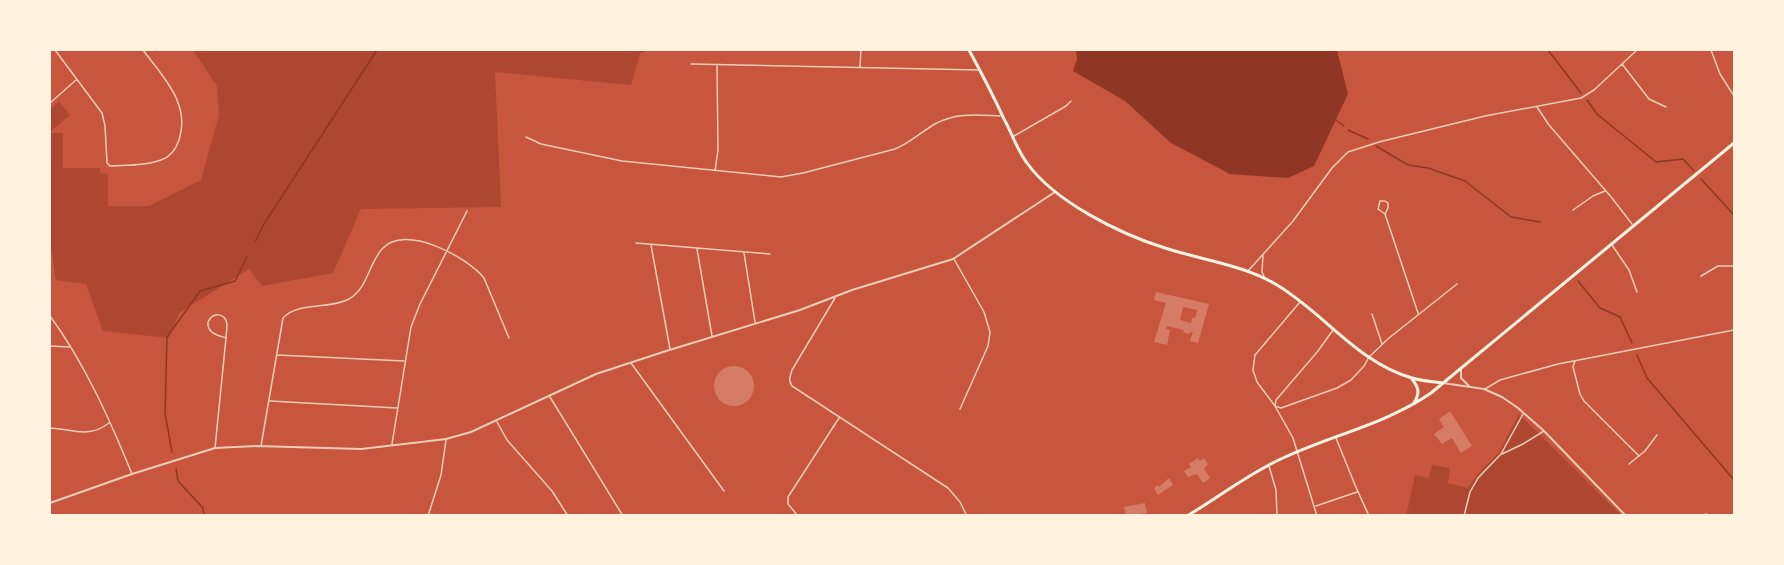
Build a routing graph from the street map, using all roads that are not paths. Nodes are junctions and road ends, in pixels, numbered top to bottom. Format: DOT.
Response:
graph roads {
  1 [pos="55,50"];
  2 [pos="143,50"];
  3 [pos="861,50"];
  4 [pos="969,50"];
  5 [pos="1637,50"];
  6 [pos="1711,50"];
  7 [pos="1621,63"];
  8 [pos="692,64"];
  9 [pos="717,65"];
  10 [pos="860,68"];
  11 [pos="980,70"];
  12 [pos="76,80"];
  13 [pos="1734,96"];
  14 [pos="1071,101"];
  15 [pos="50,103"];
  16 [pos="1536,106"];
  17 [pos="1666,107"];
  18 [pos="1003,116"];
  19 [pos="526,137"];
  20 [pos="1013,137"];
  21 [pos="1734,143"];
  22 [pos="715,171"];
  23 [pos="1605,190"];
  24 [pos="1055,192"];
  25 [pos="1573,210"];
  26 [pos="467,211"];
  27 [pos="1385,214"];
  28 [pos="1634,226"];
  29 [pos="636,243"];
  30 [pos="651,244"];
  31 [pos="1611,244"];
  32 [pos="697,248"];
  33 [pos="447,251"];
  34 [pos="744,252"];
  35 [pos="770,254"];
  36 [pos="1263,254"];
  37 [pos="953,259"];
  38 [pos="1734,267"];
  39 [pos="1247,272"];
  40 [pos="1701,276"];
  41 [pos="1266,279"];
  42 [pos="1457,284"];
  43 [pos="1637,292"];
  44 [pos="835,297"];
  45 [pos="1300,301"];
  46 [pos="1372,314"];
  47 [pos="1418,314"];
  48 [pos="50,316"];
  49 [pos="756,324"];
  50 [pos="1334,329"];
  51 [pos="1734,330"];
  52 [pos="712,336"];
  53 [pos="226,338"];
  54 [pos="509,339"];
  55 [pos="1382,344"];
  56 [pos="50,346"];
  57 [pos="69,348"];
  58 [pos="670,349"];
  59 [pos="276,355"];
  60 [pos="1369,357"];
  61 [pos="1576,360"];
  62 [pos="405,361"];
  63 [pos="631,362"];
  64 [pos="1461,368"];
  65 [pos="1411,378"];
  66 [pos="1443,383"];
  67 [pos="1469,386"];
  68 [pos="1484,389"];
  69 [pos="550,396"];
  70 [pos="269,401"];
  71 [pos="1413,405"];
  72 [pos="1275,406"];
  73 [pos="397,408"];
  74 [pos="960,409"];
  75 [pos="1524,413"];
  76 [pos="840,417"];
  77 [pos="496,421"];
  78 [pos="110,423"];
  79 [pos="50,428"];
  80 [pos="1544,431"];
  81 [pos="1657,435"];
  82 [pos="1336,437"];
  83 [pos="446,439"];
  84 [pos="391,446"];
  85 [pos="261,447"];
  86 [pos="215,448"];
  87 [pos="1297,452"];
  88 [pos="1501,454"];
  89 [pos="1639,456"];
  90 [pos="1629,464"];
  91 [pos="1268,465"];
  92 [pos="132,474"];
  93 [pos="724,491"];
  94 [pos="1358,492"];
  95 [pos="50,503"];
  96 [pos="1315,507"];
  97 [pos="1707,513"];
  98 [pos="428,516"];
  99 [pos="568,516"];
  100 [pos="623,516"];
  101 [pos="798,516"];
  102 [pos="967,516"];
  103 [pos="1187,516"];
  104 [pos="1277,516"];
  105 [pos="1317,516"];
  106 [pos="1370,516"];
  107 [pos="1464,516"];
  108 [pos="1626,516"];
  109 [pos="1697,516"];
  1 -- 12 [label="street"];
  2 -- 12 [label="street"];
  3 -- 10 [label="street"];
  4 -- 11 [label="main road"];
  5 -- 7 [label="street"];
  6 -- 13 [label="street"];
  7 -- 16 [label="street"];
  7 -- 17 [label="street"];
  8 -- 9 [label="street"];
  9 -- 10 [label="street"];
  9 -- 22 [label="street"];
  10 -- 11 [label="street"];
  11 -- 18 [label="main road"];
  12 -- 15 [label="street"];
  14 -- 20 [label="street"];
  16 -- 23 [label="street"];
  16 -- 36 [label="street"];
  18 -- 20 [label="main road"];
  18 -- 22 [label="street"];
  19 -- 22 [label="street"];
  20 -- 24 [label="main road"];
  21 -- 28 [label="main road"];
  23 -- 25 [label="street"];
  23 -- 28 [label="street"];
  24 -- 37 [label="street"];
  24 -- 39 [label="main road"];
  26 -- 33 [label="street"];
  27 -- 27 [label="street"];
  27 -- 47 [label="street"];
  28 -- 31 [label="main road"];
  29 -- 30 [label="street"];
  30 -- 32 [label="street"];
  30 -- 58 [label="street"];
  31 -- 43 [label="street"];
  31 -- 64 [label="main road"];
  32 -- 34 [label="street"];
  32 -- 52 [label="street"];
  33 -- 54 [label="street"];
  33 -- 59 [label="street"];
  33 -- 62 [label="street"];
  34 -- 35 [label="street"];
  34 -- 49 [label="street"];
  36 -- 39 [label="street"];
  36 -- 41 [label="street"];
  37 -- 44 [label="street"];
  37 -- 74 [label="street"];
  38 -- 40 [label="street"];
  39 -- 41 [label="main road"];
  41 -- 45 [label="main road"];
  42 -- 47 [label="street"];
  44 -- 49 [label="street"];
  44 -- 76 [label="street"];
  45 -- 50 [label="main road"];
  45 -- 72 [label="street"];
  46 -- 55 [label="street"];
  47 -- 55 [label="street"];
  48 -- 57 [label="street"];
  49 -- 52 [label="street"];
  50 -- 60 [label="main road"];
  50 -- 72 [label="street"];
  51 -- 61 [label="street"];
  52 -- 58 [label="street"];
  53 -- 53 [label="street"];
  53 -- 86 [label="street"];
  55 -- 60 [label="street"];
  56 -- 57 [label="street"];
  57 -- 78 [label="street"];
  58 -- 63 [label="street"];
  59 -- 62 [label="street"];
  59 -- 70 [label="street"];
  60 -- 65 [label="main road"];
  60 -- 72 [label="street"];
  61 -- 68 [label="street"];
  61 -- 89 [label="street"];
  62 -- 73 [label="street"];
  63 -- 69 [label="street"];
  63 -- 93 [label="street"];
  64 -- 66 [label="main road"];
  64 -- 67 [label="street"];
  65 -- 66 [label="main road"];
  65 -- 71 [label="main road"];
  66 -- 67 [label="street"];
  66 -- 71 [label="main road"];
  67 -- 68 [label="street"];
  68 -- 75 [label="street"];
  69 -- 77 [label="street"];
  69 -- 100 [label="street"];
  70 -- 73 [label="street"];
  70 -- 85 [label="street"];
  71 -- 82 [label="main road"];
  72 -- 87 [label="street"];
  73 -- 84 [label="street"];
  75 -- 80 [label="street"];
  75 -- 88 [label="street"];
  76 -- 101 [label="street"];
  76 -- 102 [label="street"];
  77 -- 83 [label="street"];
  77 -- 99 [label="street"];
  78 -- 79 [label="street"];
  78 -- 92 [label="street"];
  80 -- 88 [label="street"];
  80 -- 108 [label="street"];
  81 -- 89 [label="street"];
  82 -- 87 [label="main road"];
  82 -- 94 [label="street"];
  83 -- 84 [label="street"];
  83 -- 98 [label="street"];
  84 -- 85 [label="street"];
  85 -- 86 [label="street"];
  86 -- 92 [label="street"];
  87 -- 91 [label="main road"];
  87 -- 96 [label="street"];
  88 -- 107 [label="street"];
  89 -- 90 [label="street"];
  91 -- 103 [label="main road"];
  91 -- 104 [label="street"];
  92 -- 95 [label="street"];
  94 -- 96 [label="street"];
  94 -- 106 [label="street"];
  96 -- 105 [label="street"];
  97 -- 109 [label="street"];
}
